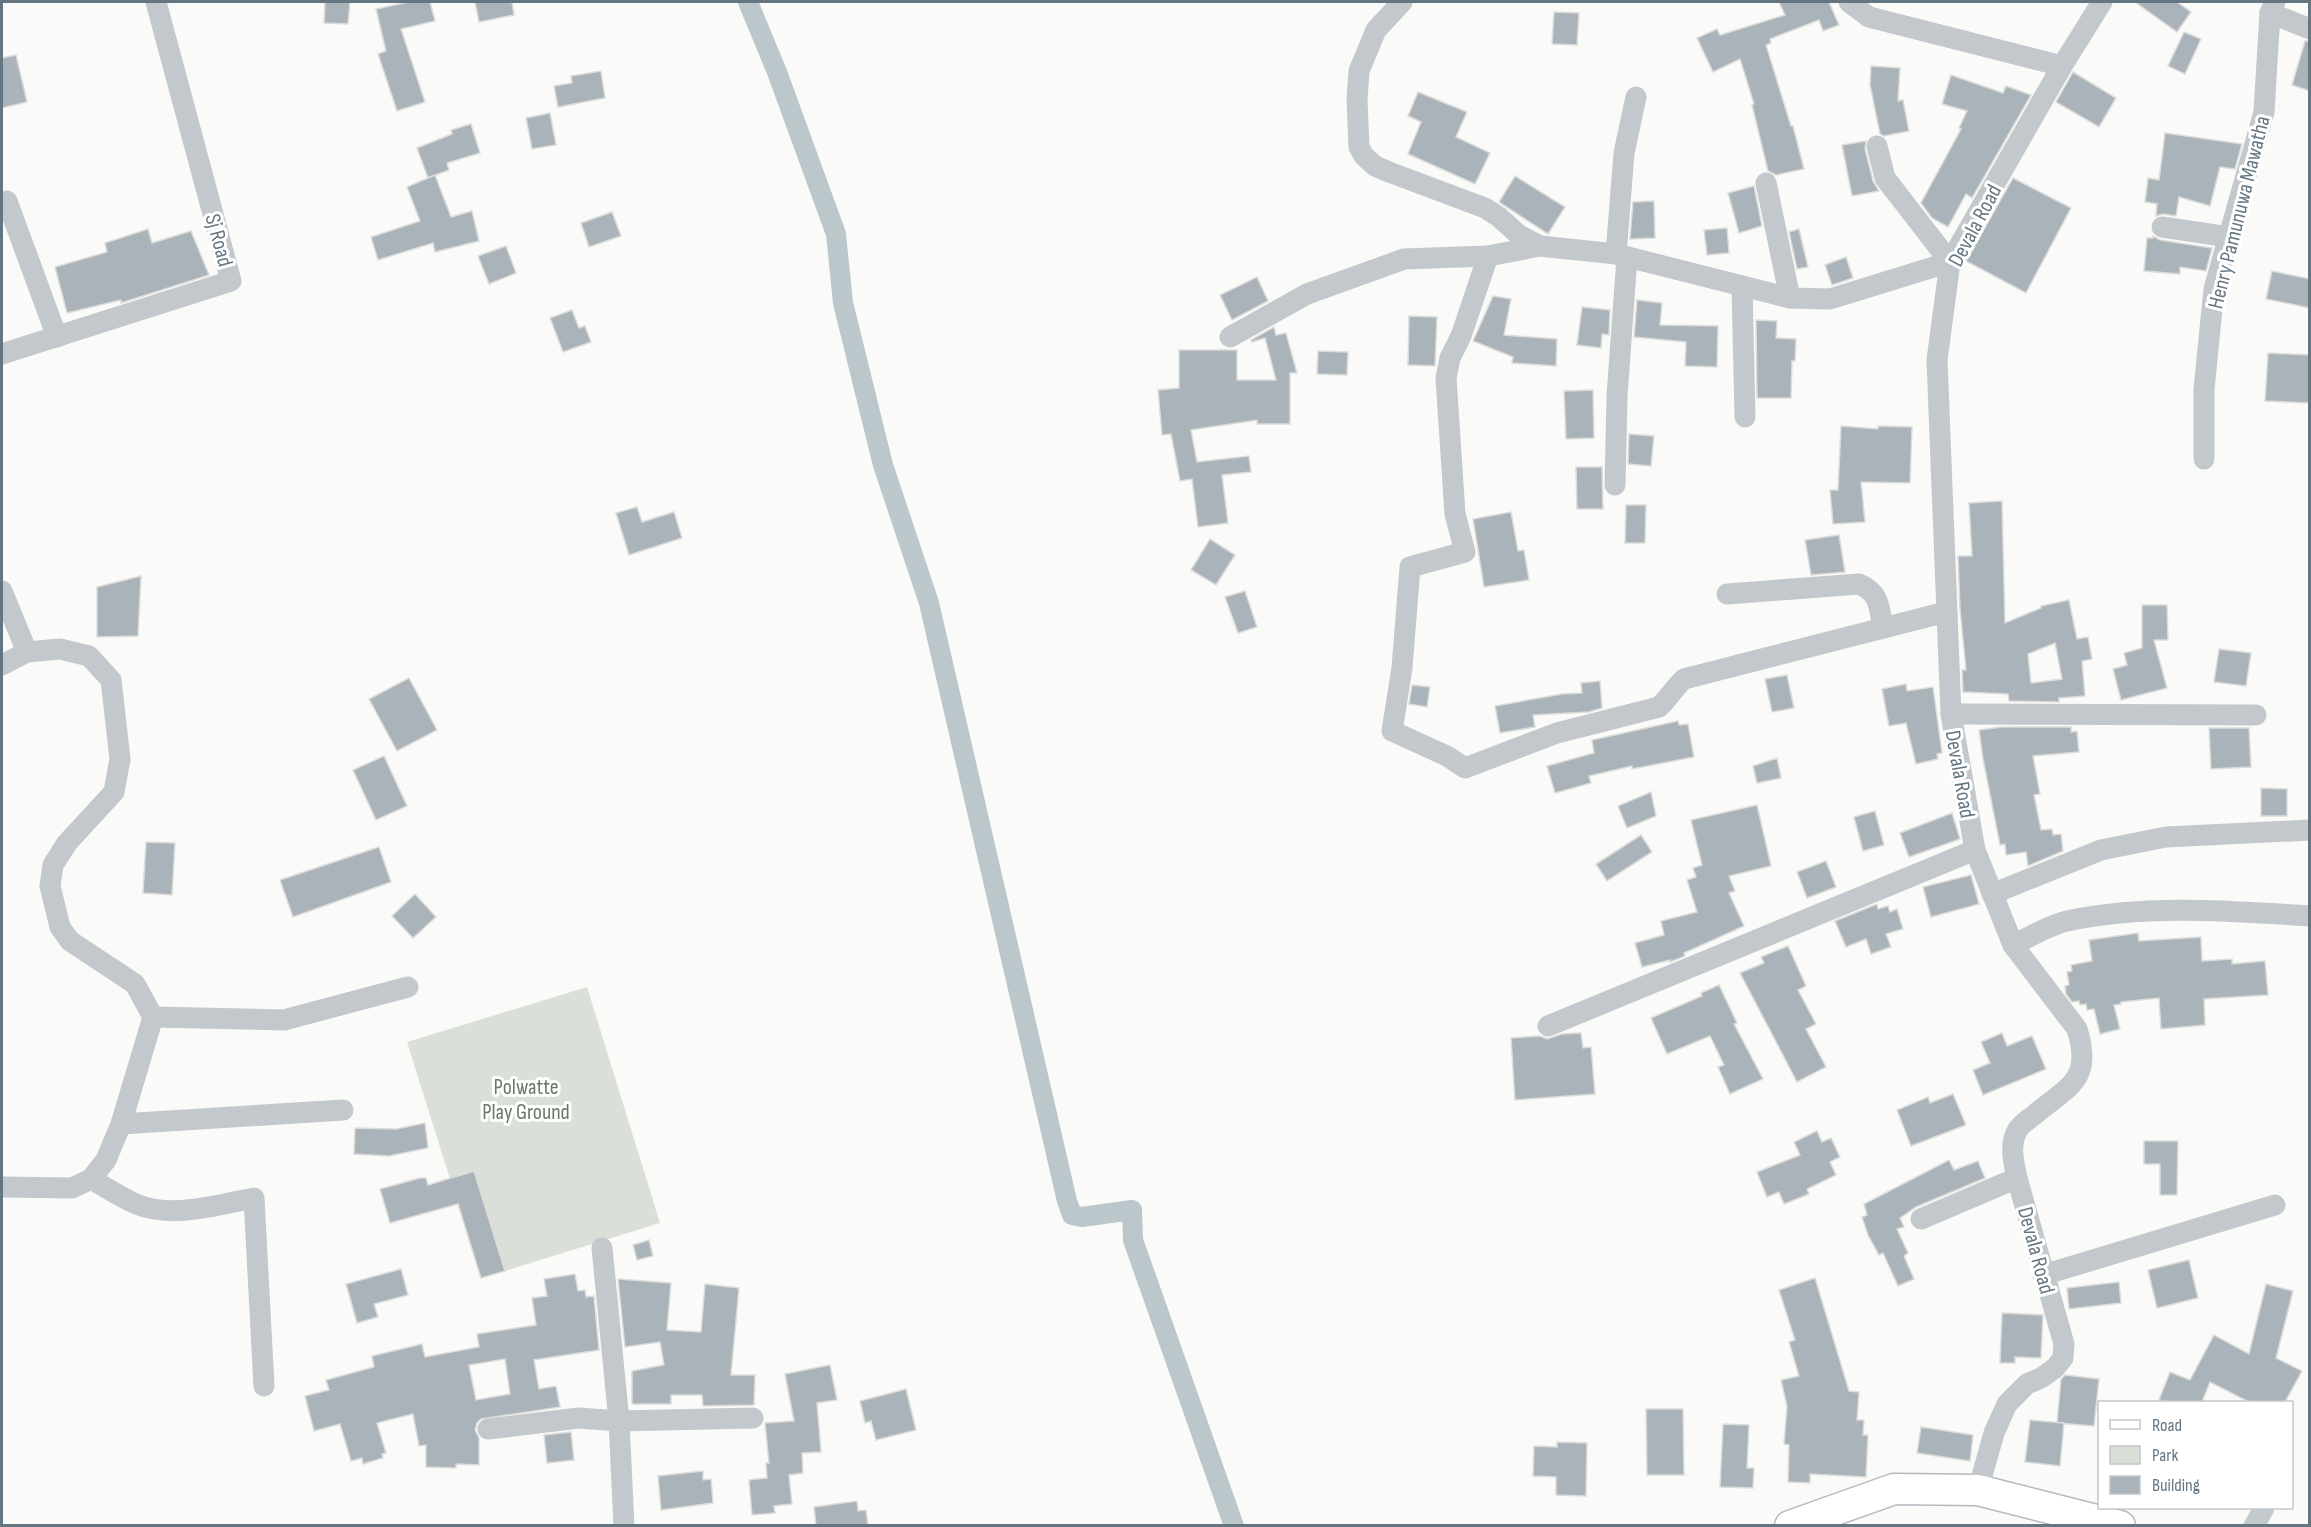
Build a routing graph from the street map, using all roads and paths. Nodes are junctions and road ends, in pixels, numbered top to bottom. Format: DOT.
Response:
graph roads {
  1 [pos="156,2"];
  2 [pos="1402,2"];
  3 [pos="1849,2"];
  4 [pos="2102,2"];
  5 [pos="2272,7"];
  6 [pos="2310,29"];
  7 [pos="2062,66"];
  8 [pos="1636,97"];
  9 [pos="1877,146"];
  10 [pos="1766,183"];
  11 [pos="7,201"];
  12 [pos="2162,227"];
  13 [pos="2229,237"];
  14 [pos="1540,246"];
  15 [pos="1488,256"];
  16 [pos="1622,256"];
  17 [pos="1950,262"];
  18 [pos="1742,285"];
  19 [pos="1790,298"];
  20 [pos="57,336"];
  21 [pos="1230,337"];
  22 [pos="2,354"];
  23 [pos="1744,417"];
  24 [pos="2204,459"];
  25 [pos="1615,485"];
  26 [pos="2,591"];
  27 [pos="1727,594"];
  28 [pos="1946,612"];
  29 [pos="1883,628"];
  30 [pos="27,652"];
  31 [pos="2,665"];
  32 [pos="1951,714"];
  33 [pos="2256,715"];
  34 [pos="2310,830"];
  35 [pos="1975,850"];
  36 [pos="1992,894"];
  37 [pos="2310,916"];
  38 [pos="2013,945"];
  39 [pos="408,987"];
  40 [pos="153,1017"];
  41 [pos="1548,1026"];
  42 [pos="343,1110"];
  43 [pos="121,1124"];
  44 [pos="2017,1178"];
  45 [pos="91,1179"];
  46 [pos="2,1187"];
  47 [pos="2275,1205"];
  48 [pos="1921,1219"];
  49 [pos="602,1248"];
  50 [pos="2043,1275"];
  51 [pos="264,1386"];
  52 [pos="753,1418"];
  53 [pos="619,1421"];
  54 [pos="488,1429"];
  55 [pos="1978,1490"];
  56 [pos="2263,1509"];
  57 [pos="624,1526"];
  58 [pos="1790,1526"];
  59 [pos="2120,1526"];
  60 [pos="2254,1526"];
  1 -- 20 [label="street, Sj Road"];
  2 -- 14 [label="street"];
  3 -- 7 [label="street"];
  4 -- 7 [label="street, Devala Road"];
  5 -- 6 [label="street"];
  5 -- 13 [label="street, Henry Pamunuwa Mawatha"];
  7 -- 17 [label="street, Devala Road"];
  8 -- 16 [label="street"];
  9 -- 17 [label="street"];
  10 -- 19 [label="street"];
  11 -- 20 [label="street"];
  12 -- 13 [label="street"];
  13 -- 24 [label="street, Henry Pamunuwa Mawatha"];
  14 -- 15 [label="street"];
  14 -- 16 [label="street"];
  15 -- 21 [label="street"];
  15 -- 29 [label="street"];
  16 -- 18 [label="street"];
  16 -- 25 [label="street"];
  17 -- 19 [label="street"];
  17 -- 28 [label="street, Devala Road"];
  18 -- 19 [label="street"];
  18 -- 23 [label="street"];
  20 -- 22 [label="street, Sj Road"];
  26 -- 30 [label="street"];
  27 -- 29 [label="street"];
  28 -- 29 [label="street"];
  28 -- 32 [label="street, Devala Road"];
  30 -- 31 [label="street"];
  30 -- 40 [label="street"];
  32 -- 33 [label="street"];
  32 -- 35 [label="street, Devala Road"];
  34 -- 36 [label="street"];
  35 -- 36 [label="street, Devala Road"];
  35 -- 41 [label="street"];
  36 -- 38 [label="street, Devala Road"];
  37 -- 38 [label="street"];
  38 -- 44 [label="street, Devala Road"];
  39 -- 40 [label="street"];
  40 -- 43 [label="street"];
  42 -- 43 [label="street"];
  43 -- 45 [label="street"];
  44 -- 48 [label="street"];
  44 -- 50 [label="street, Devala Road"];
  45 -- 46 [label="street"];
  45 -- 51 [label="street"];
  47 -- 50 [label="street"];
  49 -- 53 [label="street"];
  50 -- 55 [label="street, Devala Road"];
  52 -- 53 [label="street"];
  53 -- 54 [label="street"];
  53 -- 57 [label="street"];
  55 -- 58 [label="street"];
  55 -- 59 [label="street"];
  56 -- 60 [label="street"];
}
